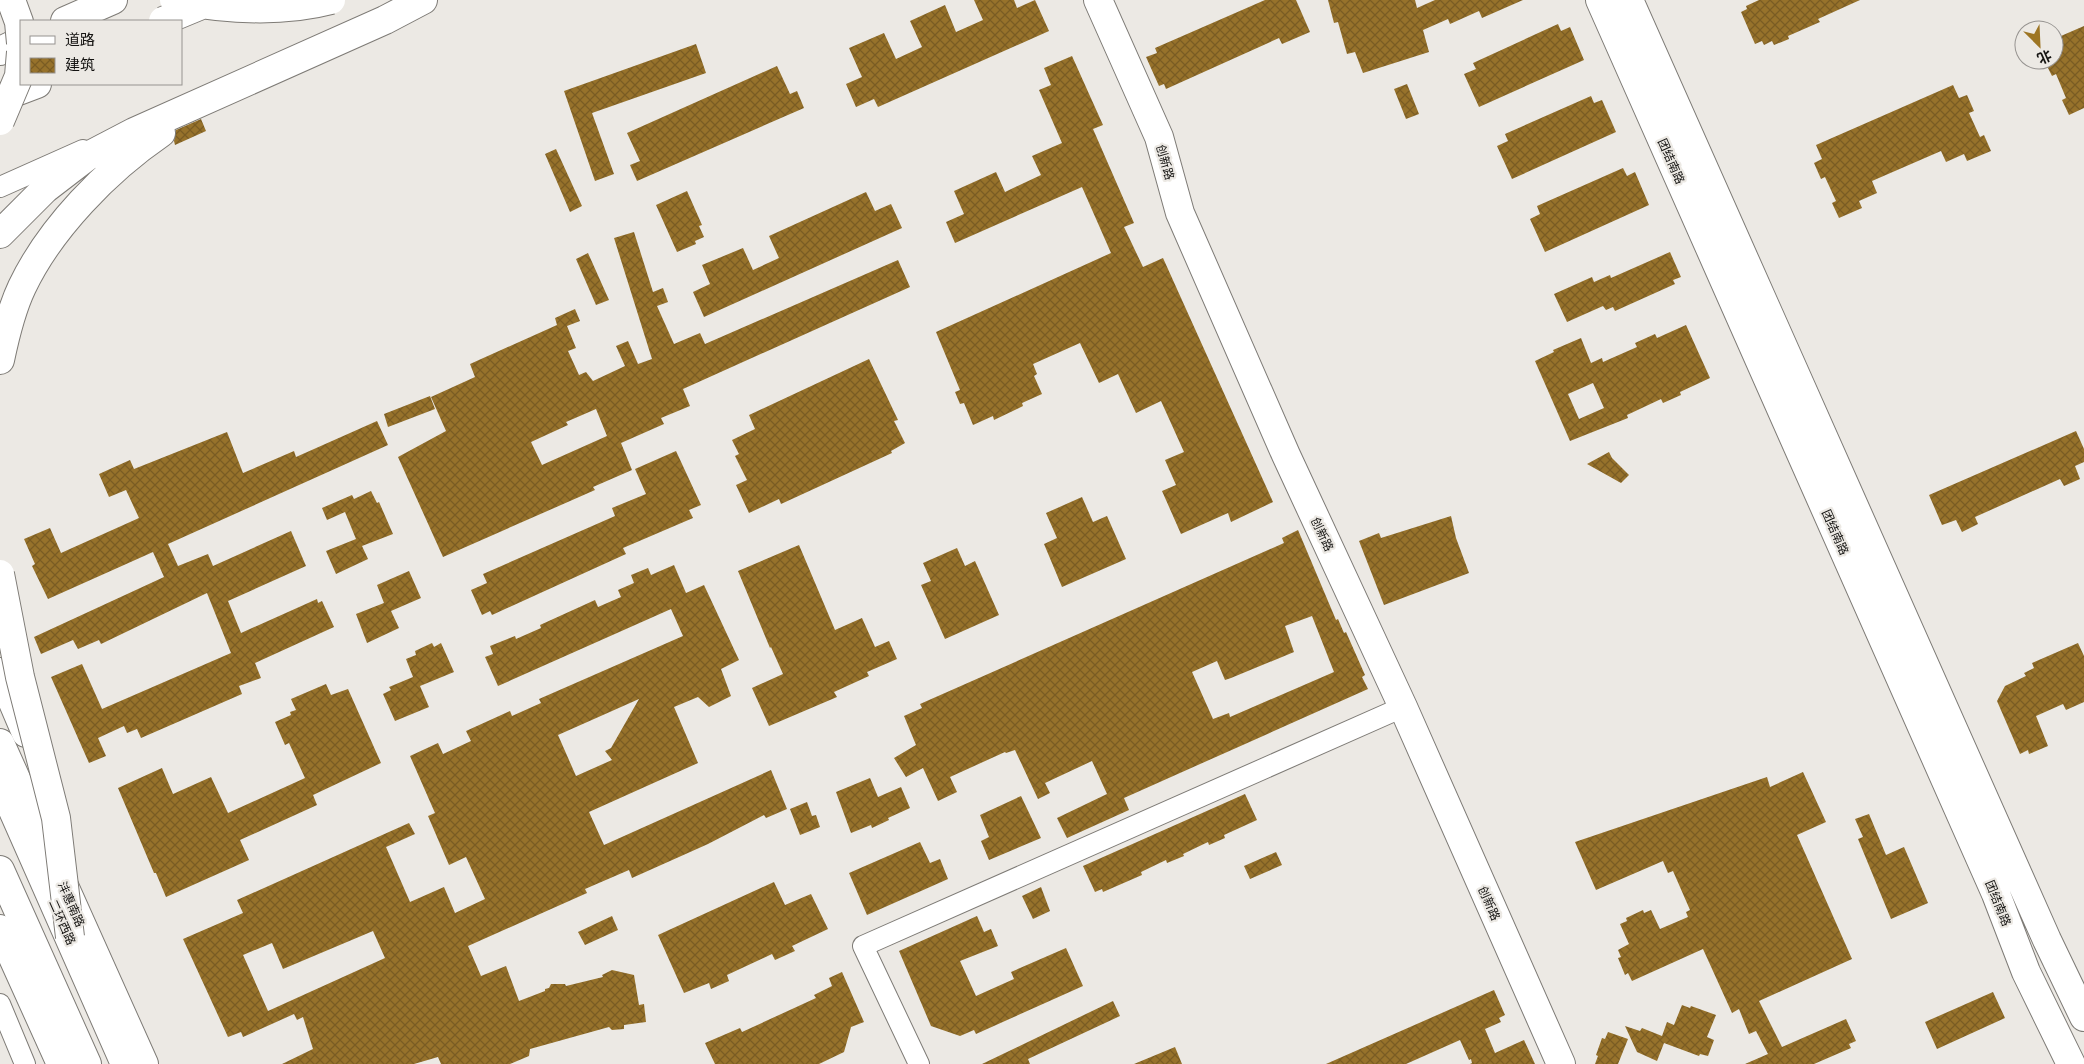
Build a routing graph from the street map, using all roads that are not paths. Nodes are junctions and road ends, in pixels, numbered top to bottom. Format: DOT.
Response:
graph roads {
  1 [pos="11,0"];
  2 [pos="113,0"];
  3 [pos="174,0"];
  4 [pos="215,0"];
  5 [pos="226,0"];
  6 [pos="331,0"];
  7 [pos="413,0"];
  8 [pos="423,0"];
  9 [pos="1098,0"];
  10 [pos="1614,2"];
  11 [pos="65,13"];
  12 [pos="165,20"];
  13 [pos="180,20"];
  14 [pos="20,35"];
  15 [pos="20,42"];
  16 [pos="0,50"];
  17 [pos="20,51"];
  18 [pos="20,64"];
  19 [pos="34,85"];
  20 [pos="227,90"];
  21 [pos="0,98"];
  22 [pos="0,120"];
  23 [pos="0,187"];
  24 [pos="0,234"];
  25 [pos="0,360"];
  26 [pos="0,574"];
  27 [pos="0,672"];
  28 [pos="1403,708"];
  29 [pos="0,743"];
  30 [pos="0,780"];
  31 [pos="47,783"];
  32 [pos="0,870"];
  33 [pos="0,920"];
  34 [pos="0,929"];
  35 [pos="70,937"];
  36 [pos="0,1004"];
  37 [pos="2084,1017"];
  38 [pos="67,1020"];
  39 [pos="25,1064"];
  40 [pos="61,1064"];
  41 [pos="87,1064"];
  42 [pos="126,1064"];
  43 [pos="144,1064"];
  44 [pos="919,1064"];
  45 [pos="1561,1064"];
  46 [pos="2071,1064"];
  1 -- 14 [label="main road, bridge"];
  2 -- 11 [label="main road"];
  3 -- 6 [label="main road, bridge"];
  4 -- 12 [label="main road, bridge"];
  5 -- 13 [label="main road"];
  7 -- 23 [label="street"];
  8 -- 20 [label="main road"];
  9 -- 28 [label="main road, 创新路"];
  10 -- 37 [label="main road, 团结南路"];
  10 -- 46 [label="main road, 团结南路"];
  15 -- 16 [label="main road"];
  16 -- 17 [label="main road"];
  18 -- 22 [label="main road, bridge"];
  19 -- 21 [label="main road"];
  20 -- 24 [label="main road"];
  20 -- 25 [label="main road"];
  26 -- 31 [label="main road, bridge"];
  27 -- 31 [label="main road, bridge"];
  28 -- 44 [label="street"];
  28 -- 45 [label="main road, 创新路"];
  29 -- 43 [label="main road, 沣惠南路"];
  30 -- 35 [label="main road, 二环西路, bridge"];
  31 -- 35 [label="main road, bridge"];
  32 -- 38 [label="main road"];
  33 -- 38 [label="main road"];
  34 -- 40 [label="main road"];
  35 -- 42 [label="main road, 二环西路"];
  36 -- 39 [label="street"];
  38 -- 41 [label="main road"];
}
